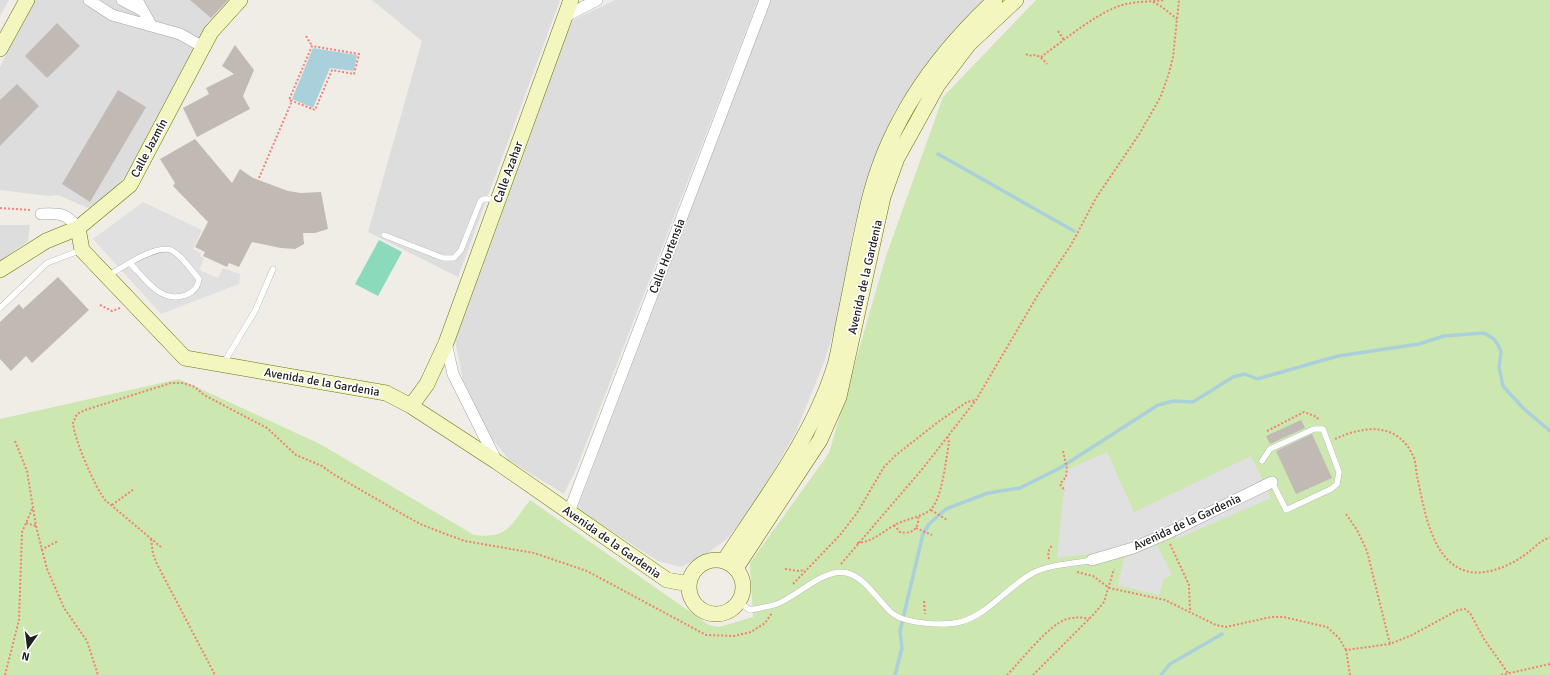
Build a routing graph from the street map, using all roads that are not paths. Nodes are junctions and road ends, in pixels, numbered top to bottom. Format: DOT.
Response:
graph roads {
  1 [pos="27,0"];
  2 [pos="89,0"];
  3 [pos="122,0"];
  4 [pos="137,0"];
  5 [pos="240,0"];
  6 [pos="571,0"];
  7 [pos="597,0"];
  8 [pos="765,0"];
  9 [pos="995,0"];
  10 [pos="1016,0"];
  11 [pos="141,10"];
  12 [pos="564,17"];
  13 [pos="151,25"];
  14 [pos="203,47"];
  15 [pos="0,49"];
  16 [pos="498,199"];
  17 [pos="41,214"];
  18 [pos="78,228"];
  19 [pos="384,235"];
  20 [pos="82,250"];
  21 [pos="130,263"];
  22 [pos="273,269"];
  23 [pos="0,270"];
  24 [pos="108,276"];
  25 [pos="0,308"];
  26 [pos="446,344"];
  27 [pos="223,364"];
  28 [pos="411,406"];
  29 [pos="1262,461"];
  30 [pos="497,462"];
  31 [pos="1272,482"];
  32 [pos="569,512"];
  33 [pos="1092,560"];
  34 [pos="730,564"];
  35 [pos="689,584"];
  36 [pos="739,602"];
  1 -- 15 [label="street"];
  2 -- 13 [label="street"];
  3 -- 11 [label="street"];
  4 -- 11 [label="street"];
  5 -- 14 [label="street, Calle Jazmín"];
  6 -- 12 [label="street, Calle Azahar"];
  7 -- 12 [label="street"];
  8 -- 32 [label="street, Calle Hortensia"];
  9 -- 34 [label="street, Avenida de la Gardenia"];
  10 -- 34 [label="street, Avenida de la Gardenia"];
  11 -- 13 [label="street"];
  12 -- 16 [label="street, Calle Azahar"];
  13 -- 14 [label="street"];
  14 -- 18 [label="street, Calle Jazmín"];
  16 -- 19 [label="lane"];
  16 -- 26 [label="street, Calle Azahar"];
  17 -- 18 [label="street"];
  18 -- 20 [label="street"];
  18 -- 23 [label="street, Calle Jazmín"];
  20 -- 24 [label="street, Avenida de la Gardenia"];
  20 -- 25 [label="lane"];
  21 -- 21 [label="lane"];
  21 -- 24 [label="lane"];
  22 -- 27 [label="lane"];
  24 -- 27 [label="street, Avenida de la Gardenia"];
  26 -- 28 [label="street, Calle Azahar"];
  26 -- 30 [label="street"];
  27 -- 28 [label="street, Avenida de la Gardenia"];
  28 -- 30 [label="street, Avenida de la Gardenia"];
  29 -- 31 [label="lane"];
  30 -- 32 [label="street, Avenida de la Gardenia"];
  31 -- 33 [label="street, Avenida de la Gardenia"];
  32 -- 35 [label="street, Avenida de la Gardenia"];
  33 -- 36 [label="lane, Avenida de la Gardenia"];
  34 -- 35 [label="street"];
  34 -- 36 [label="street"];
  35 -- 36 [label="street"];
}
